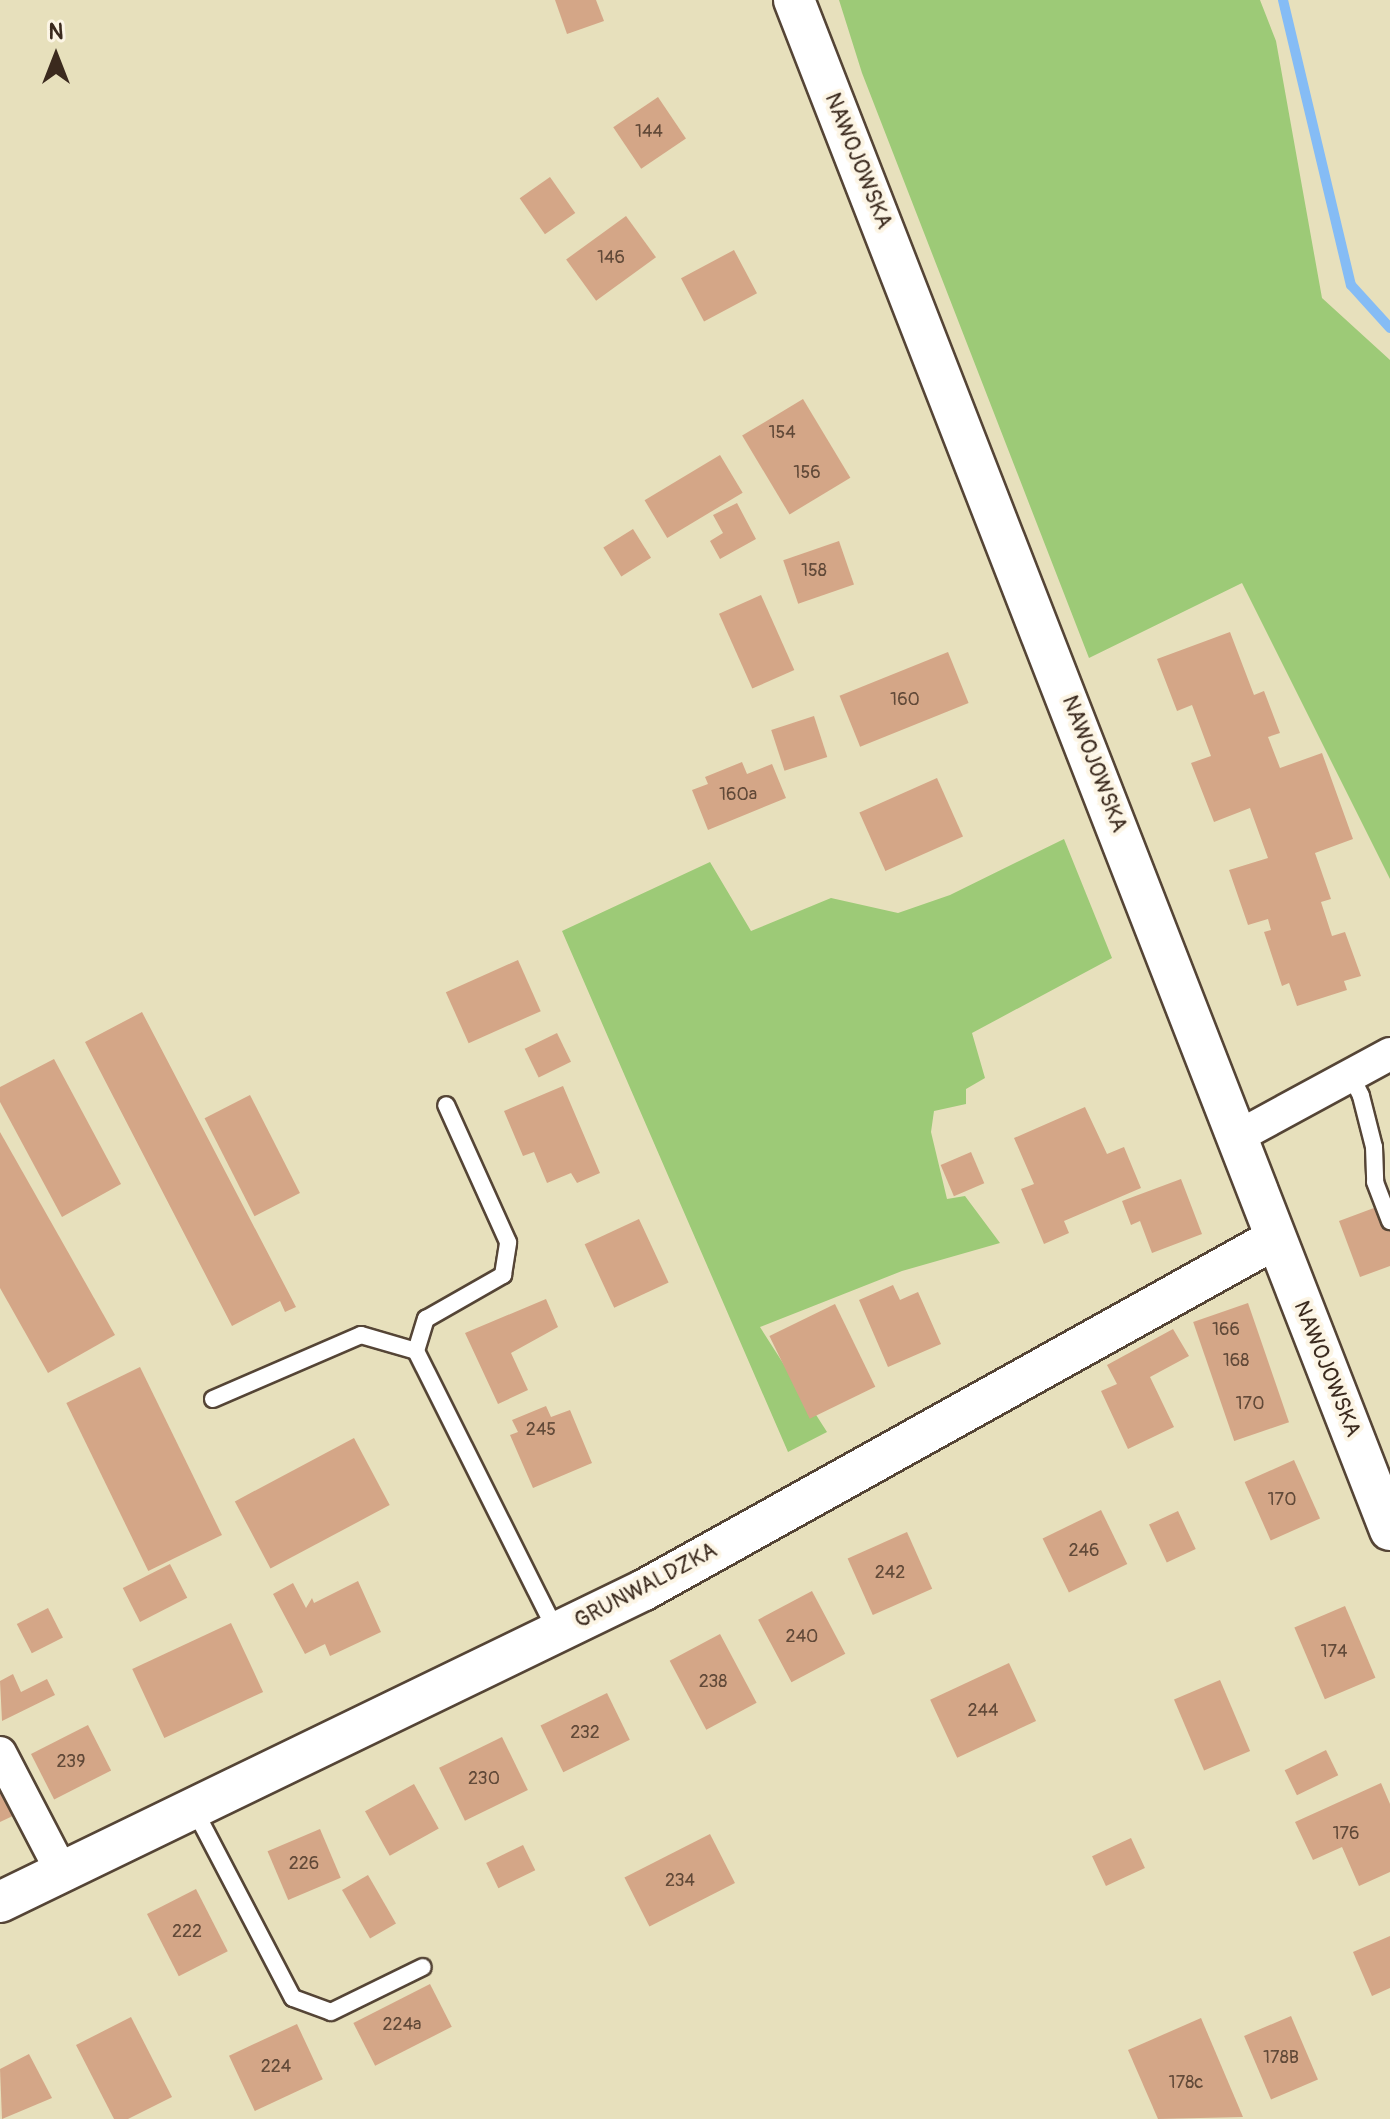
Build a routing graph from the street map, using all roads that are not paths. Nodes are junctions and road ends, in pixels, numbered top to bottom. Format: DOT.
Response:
graph roads {
  1 [pos="794,0"];
  2 [pos="1390,1054"];
  3 [pos="1351,1076"];
  4 [pos="446,1105"];
  5 [pos="1237,1137"];
  6 [pos="1390,1221"];
  7 [pos="1275,1239"];
  8 [pos="416,1351"];
  9 [pos="213,1399"];
  10 [pos="1390,1530"];
  11 [pos="557,1632"];
  12 [pos="0,1753"];
  13 [pos="193,1808"];
  14 [pos="62,1872"];
  15 [pos="0,1902"];
  16 [pos="423,1967"];
  1 -- 5 [label="street, NAWOJOWSKA"];
  2 -- 3 [label="street"];
  3 -- 5 [label="street"];
  3 -- 6 [label="lane"];
  4 -- 8 [label="lane"];
  5 -- 7 [label="street, NAWOJOWSKA"];
  7 -- 10 [label="street, NAWOJOWSKA"];
  7 -- 11 [label="street, GRUNWALDZKA"];
  8 -- 9 [label="lane"];
  8 -- 11 [label="lane"];
  11 -- 13 [label="street, GRUNWALDZKA"];
  12 -- 14 [label="street"];
  13 -- 14 [label="street, GRUNWALDZKA"];
  13 -- 16 [label="lane"];
  14 -- 15 [label="street, GRUNWALDZKA"];
}
